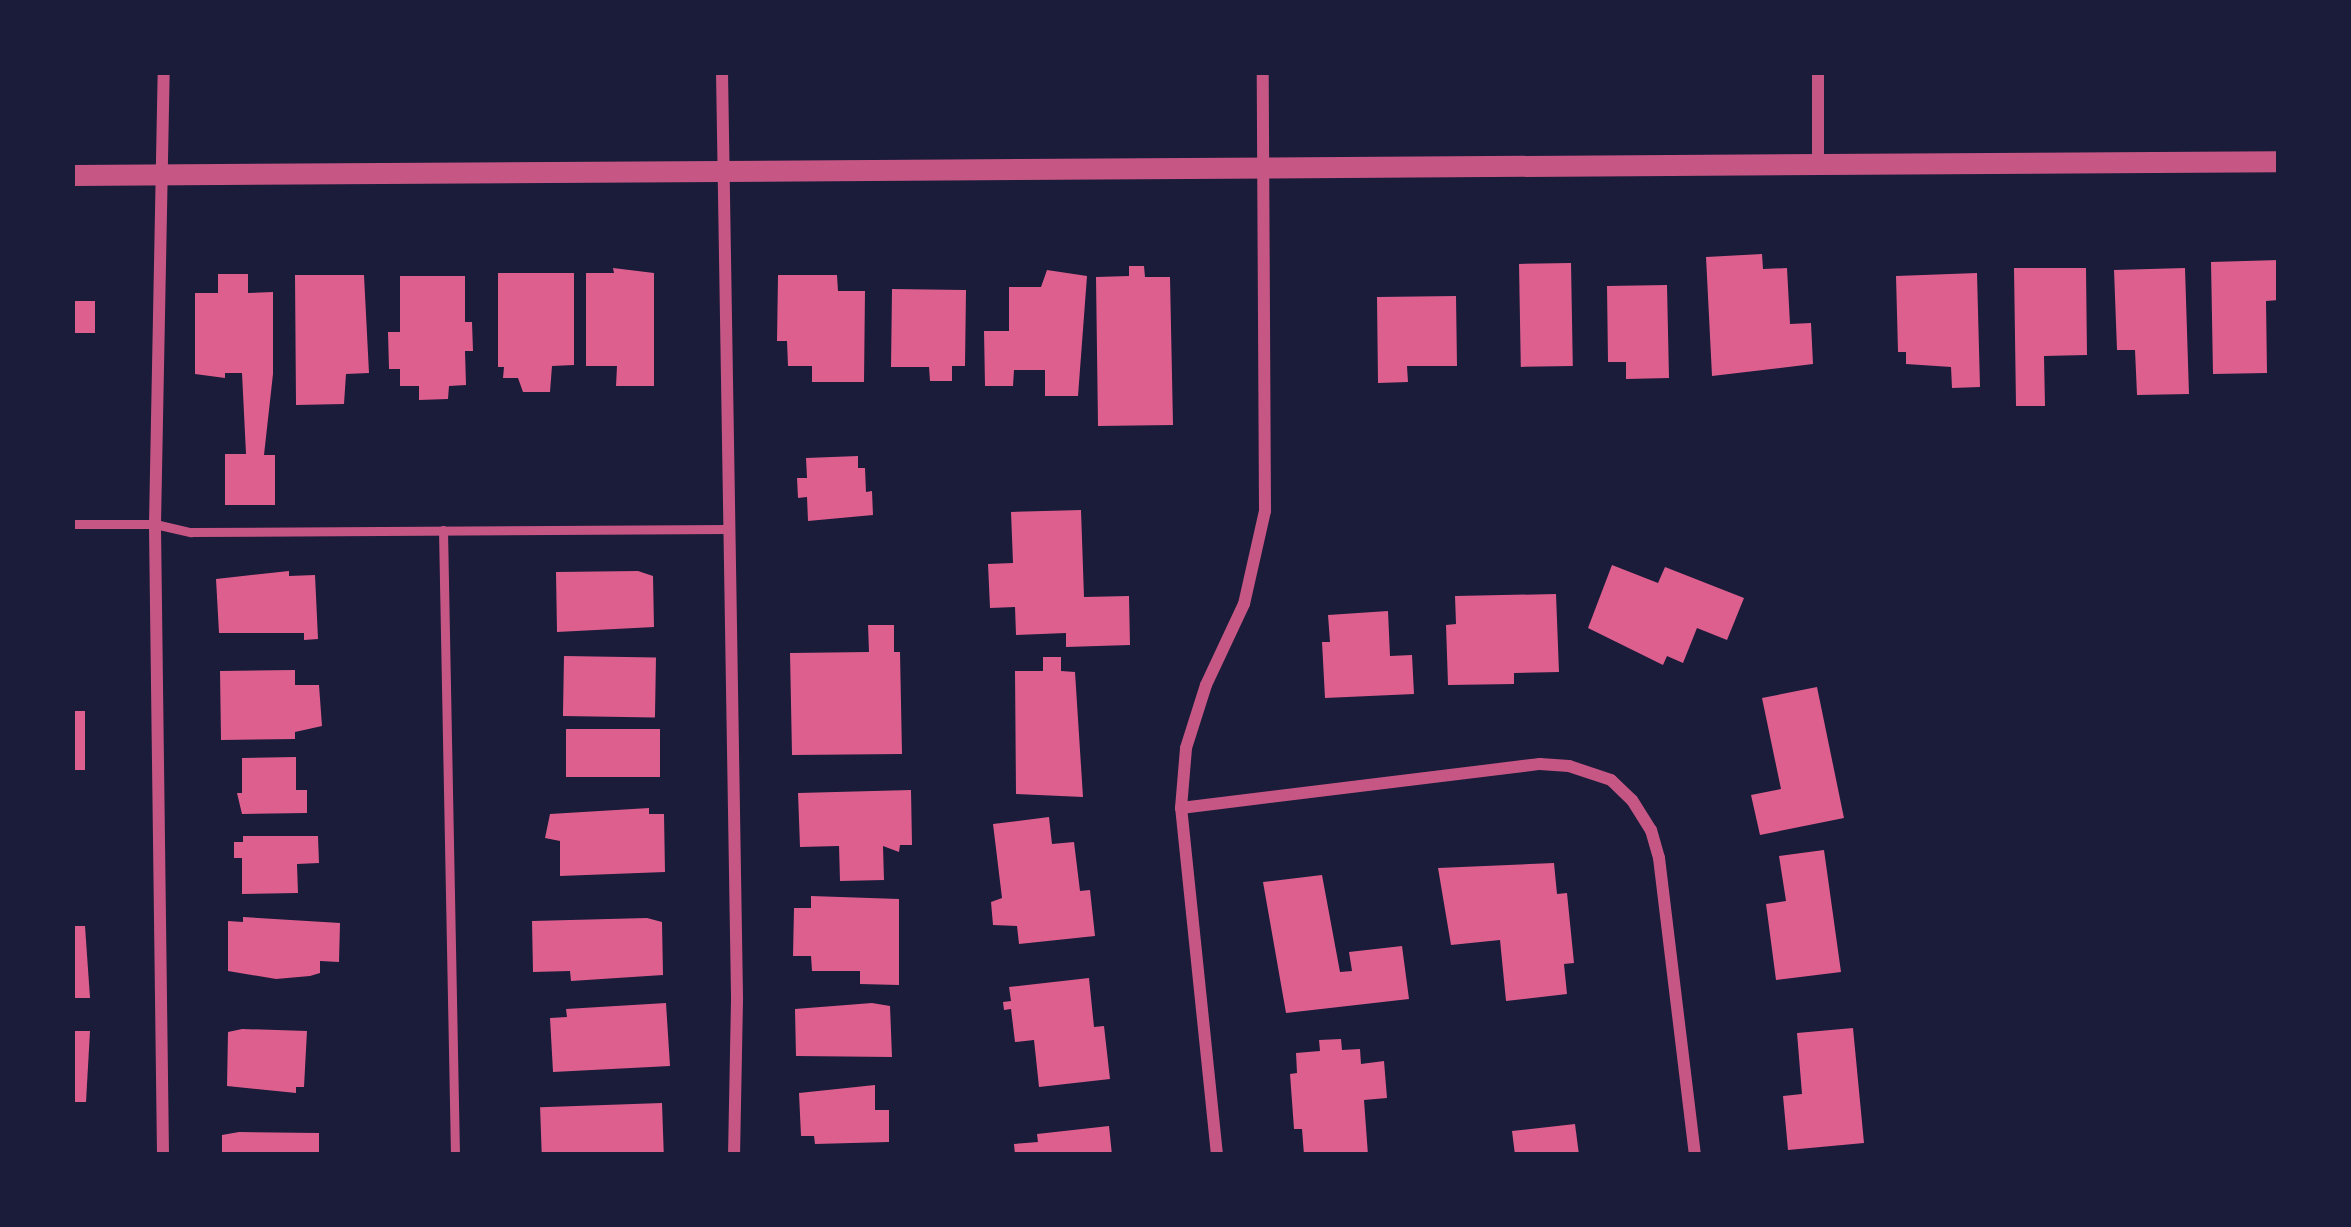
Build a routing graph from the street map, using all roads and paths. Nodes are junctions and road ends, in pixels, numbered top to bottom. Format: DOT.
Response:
graph roads {
  1 [pos="164,72"];
  2 [pos="722,72"];
  3 [pos="1263,72"];
  4 [pos="1818,72"];
  5 [pos="2279,160"];
  6 [pos="1817,161"];
  7 [pos="1264,166"];
  8 [pos="722,170"];
  9 [pos="72,175"];
  10 [pos="164,175"];
  11 [pos="72,524"];
  12 [pos="155,524"];
  13 [pos="443,530"];
  14 [pos="728,530"];
  15 [pos="1181,808"];
  16 [pos="163,1155"];
  17 [pos="455,1155"];
  18 [pos="734,1155"];
  19 [pos="1216,1155"];
  20 [pos="1695,1155"];
  1 -- 10 [label="street"];
  2 -- 8 [label="street"];
  3 -- 7 [label="street"];
  4 -- 6 [label="street"];
  5 -- 6 [label="street"];
  6 -- 7 [label="street"];
  7 -- 8 [label="street"];
  7 -- 15 [label="street"];
  8 -- 10 [label="street"];
  8 -- 14 [label="street"];
  9 -- 10 [label="street"];
  10 -- 12 [label="street"];
  11 -- 12 [label="lane"];
  12 -- 13 [label="lane"];
  12 -- 16 [label="street"];
  13 -- 14 [label="lane"];
  13 -- 17 [label="lane"];
  14 -- 18 [label="street"];
  15 -- 19 [label="street"];
  15 -- 20 [label="street"];
}
